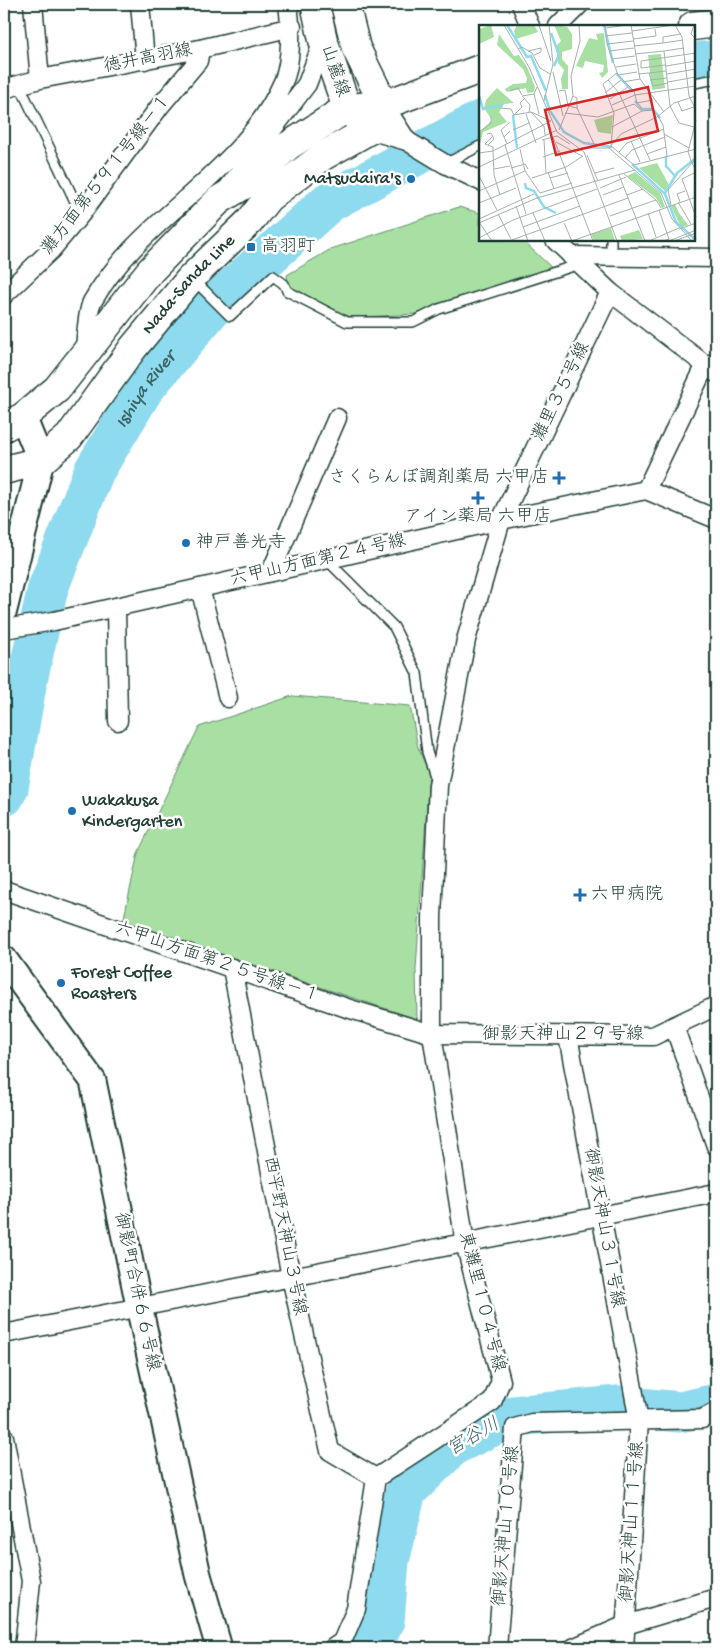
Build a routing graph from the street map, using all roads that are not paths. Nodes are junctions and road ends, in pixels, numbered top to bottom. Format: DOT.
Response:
graph roads {
  1 [pos="33,4"];
  2 [pos="140,4"];
  3 [pos="288,4"];
  4 [pos="315,4"];
  5 [pos="345,4"];
  6 [pos="521,4"];
  7 [pos="580,4"];
  8 [pos="716,23"];
  9 [pos="530,25"];
  10 [pos="559,25"];
  11 [pos="695,26"];
  12 [pos="292,27"];
  13 [pos="323,40"];
  14 [pos="200,49"];
  15 [pos="145,60"];
  16 [pos="479,69"];
  17 [pos="716,79"];
  18 [pos="40,80"];
  19 [pos="695,83"];
  20 [pos="12,88"];
  21 [pos="384,104"];
  22 [pos="347,108"];
  23 [pos="369,130"];
  24 [pos="407,141"];
  25 [pos="479,147"];
  26 [pos="445,164"];
  27 [pos="479,181"];
  28 [pos="219,200"];
  29 [pos="81,214"];
  30 [pos="556,241"];
  31 [pos="611,248"];
  32 [pos="716,258"];
  33 [pos="576,260"];
  34 [pos="193,279"];
  35 [pos="610,292"];
  36 [pos="4,295"];
  37 [pos="84,354"];
  38 [pos="713,367"];
  39 [pos="337,418"];
  40 [pos="13,422"];
  41 [pos="41,461"];
  42 [pos="4,470"];
  43 [pos="646,490"];
  44 [pos="716,519"];
  45 [pos="501,520"];
  46 [pos="327,560"];
  47 [pos="271,572"];
  48 [pos="200,588"];
  49 [pos="116,607"];
  50 [pos="9,622"];
  51 [pos="228,698"];
  52 [pos="118,721"];
  53 [pos="438,785"];
  54 [pos="4,890"];
  55 [pos="4,959"];
  56 [pos="232,968"];
  57 [pos="716,1006"];
  58 [pos="674,1026"];
  59 [pos="432,1034"];
  60 [pos="568,1036"];
  61 [pos="716,1146"];
  62 [pos="716,1193"];
  63 [pos="600,1217"];
  64 [pos="465,1243"];
  65 [pos="291,1277"];
  66 [pos="139,1306"];
  67 [pos="4,1334"];
  68 [pos="716,1412"];
  69 [pos="639,1420"];
  70 [pos="4,1437"];
  71 [pos="376,1478"];
  72 [pos="716,1598"];
  73 [pos="626,1625"];
  74 [pos="24,1648"];
  75 [pos="219,1648"];
  76 [pos="333,1648"];
  77 [pos="497,1648"];
  78 [pos="572,1648"];
  79 [pos="624,1648"];
  1 -- 18 [label="street"];
  2 -- 15 [label="street"];
  3 -- 12 [label="street"];
  4 -- 13 [label="main road, 山麓線"];
  5 -- 21 [label="main road, 山麓線"];
  6 -- 9 [label="street"];
  7 -- 10 [label="street"];
  8 -- 11 [label="main road"];
  12 -- 14 [label="street, 徳井高羽線"];
  12 -- 37 [label="street"];
  13 -- 22 [label="main road, 山麓線"];
  13 -- 28 [label="street"];
  14 -- 15 [label="street, 徳井高羽線"];
  14 -- 29 [label="street, 灘方面第５９１号線－１"];
  15 -- 18 [label="street, 徳井高羽線"];
  16 -- 21 [label="main road, Nada-Sanda Line"];
  17 -- 19 [label="lane"];
  18 -- 20 [label="street, 徳井高羽線"];
  20 -- 29 [label="lane"];
  21 -- 22 [label="main road, Nada-Sanda Line"];
  21 -- 23 [label="main road"];
  21 -- 24 [label="street"];
  22 -- 23 [label="main road, 山麓線"];
  22 -- 28 [label="main road, Nada-Sanda Line"];
  23 -- 24 [label="street"];
  23 -- 34 [label="main road, Nada-Sanda Line"];
  24 -- 26 [label="street"];
  25 -- 26 [label="lane"];
  26 -- 27 [label="street"];
  28 -- 37 [label="main road, Nada-Sanda Line"];
  29 -- 36 [label="street, 灘方面第５９１号線－１"];
  30 -- 33 [label="street"];
  31 -- 32 [label="street"];
  31 -- 33 [label="street"];
  33 -- 34 [label="lane"];
  33 -- 35 [label="street"];
  34 -- 41 [label="main road, Nada-Sanda Line"];
  35 -- 38 [label="street"];
  35 -- 45 [label="street, 灘里３５号線"];
  37 -- 40 [label="main road, Nada-Sanda Line"];
  38 -- 43 [label="street"];
  39 -- 47 [label="street"];
  40 -- 41 [label="street"];
  41 -- 42 [label="main road, Nada-Sanda Line"];
  41 -- 50 [label="street"];
  43 -- 44 [label="street"];
  43 -- 45 [label="street, 六甲山方面第２４号線"];
  45 -- 46 [label="street, 六甲山方面第２４号線"];
  45 -- 53 [label="street, 灘里３５号線"];
  46 -- 47 [label="street, 六甲山方面第２４号線"];
  46 -- 53 [label="lane"];
  47 -- 48 [label="street, 六甲山方面第２４号線"];
  48 -- 49 [label="street, 六甲山方面第２４号線"];
  48 -- 51 [label="street"];
  49 -- 50 [label="street, 六甲山方面第２４号線"];
  49 -- 52 [label="street"];
  53 -- 59 [label="street, 東灘里１０４号線"];
  54 -- 56 [label="street, 六甲山方面第２５号線－１"];
  55 -- 66 [label="street, 御影町合併６６号線"];
  56 -- 59 [label="street, 六甲山方面第２５号線－１"];
  56 -- 65 [label="street, 西平野天神山３号線"];
  57 -- 58 [label="street, 御影天神山２９号線"];
  58 -- 60 [label="street, 御影天神山２９号線"];
  58 -- 61 [label="street"];
  59 -- 60 [label="street, 御影天神山２９号線"];
  59 -- 64 [label="street, 東灘里１０４号線"];
  60 -- 63 [label="street, 御影天神山３１号線"];
  62 -- 63 [label="street"];
  63 -- 64 [label="street"];
  63 -- 69 [label="street, 御影天神山３１号線"];
  64 -- 65 [label="street"];
  64 -- 71 [label="street, 東灘里１０４号線"];
  65 -- 66 [label="street"];
  65 -- 71 [label="street, 西平野天神山３号線"];
  66 -- 67 [label="street"];
  66 -- 75 [label="street, 御影町合併６６号線"];
  68 -- 69 [label="street, 御影天神山１０号線"];
  69 -- 73 [label="street, 御影天神山１１号線"];
  69 -- 77 [label="street, 御影天神山１０号線"];
  70 -- 74 [label="street"];
  71 -- 76 [label="street"];
  72 -- 73 [label="street"];
  73 -- 78 [label="street"];
  73 -- 79 [label="street, 御影天神山１１号線"];
}
